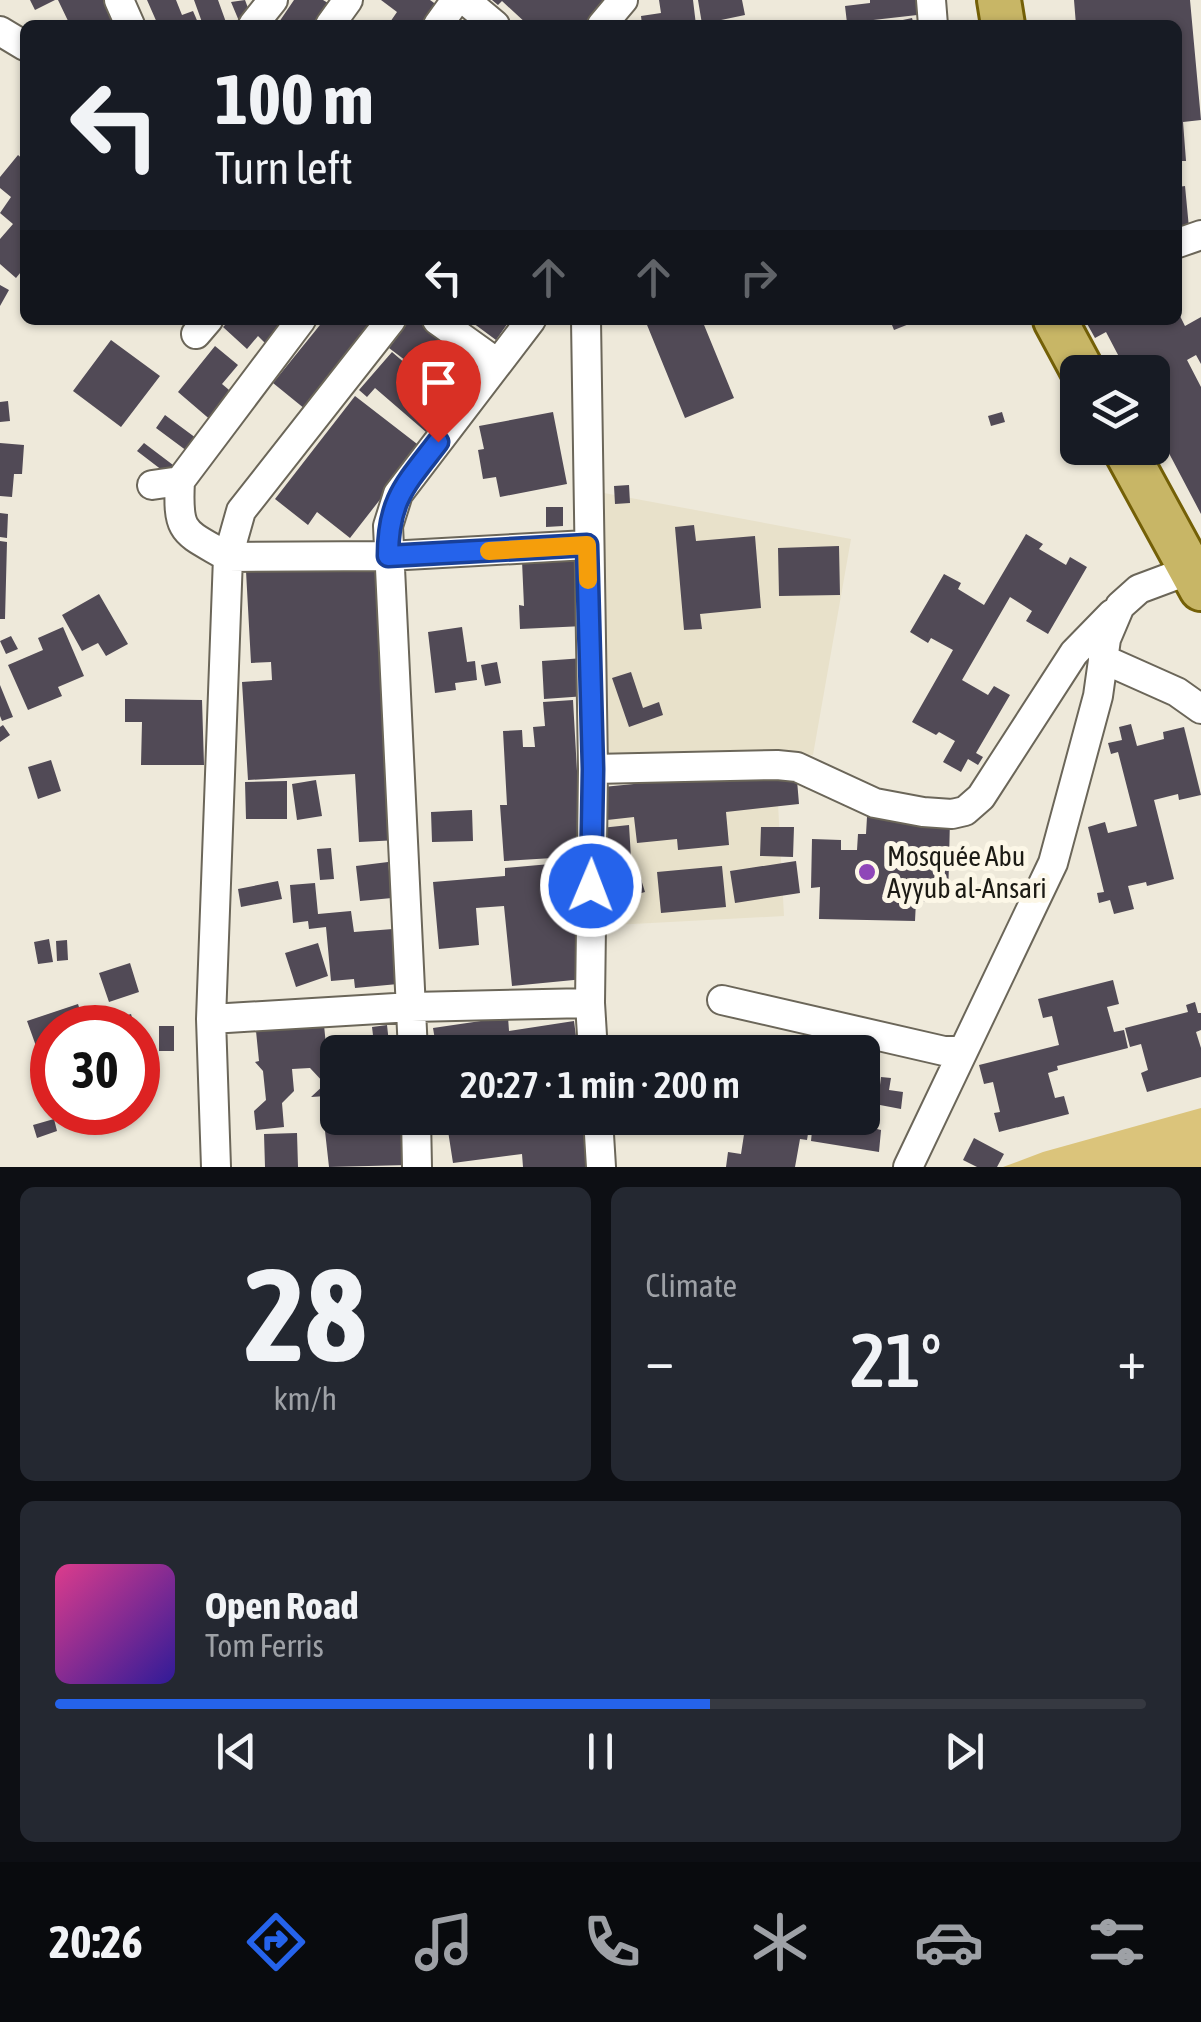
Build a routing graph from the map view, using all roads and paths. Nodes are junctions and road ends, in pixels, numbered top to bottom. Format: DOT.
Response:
graph roads {
  1 [pos="273,0"];
  2 [pos="465,0"];
  3 [pos="623,0"];
  4 [pos="258,20"];
  5 [pos="489,20"];
  6 [pos="606,20"];
  7 [pos="298,325"];
  8 [pos="386,325"];
  9 [pos="445,325"];
  10 [pos="526,325"];
  11 [pos="586,325"];
  12 [pos="1058,325"];
  13 [pos="1074,355"];
  14 [pos="498,363"];
  15 [pos="1133,465"];
  16 [pos="180,481"];
  17 [pos="152,485"];
  18 [pos="587,545"];
  19 [pos="388,556"];
  20 [pos="228,557"];
  21 [pos="1196,579"];
  22 [pos="1120,606"];
  23 [pos="1103,659"];
  24 [pos="1201,709"];
  25 [pos="593,769"];
  26 [pos="722,1000"];
  27 [pos="590,1003"];
  28 [pos="412,1007"];
  29 [pos="211,1019"];
  30 [pos="413,1035"];
  31 [pos="592,1035"];
  32 [pos="962,1050"];
  33 [pos="417,1135"];
  34 [pos="599,1135"];
  35 [pos="216,1167"];
  36 [pos="418,1167"];
  37 [pos="601,1167"];
  38 [pos="908,1167"];
  1 -- 4 [label="street"];
  2 -- 5 [label="street"];
  3 -- 6 [label="street"];
  7 -- 16 [label="street"];
  8 -- 20 [label="street"];
  9 -- 14 [label="street"];
  10 -- 14 [label="street"];
  11 -- 18 [label="street"];
  12 -- 13 [label="main road"];
  14 -- 19 [label="street"];
  15 -- 21 [label="main road"];
  16 -- 17 [label="street"];
  16 -- 20 [label="street"];
  18 -- 19 [label="street"];
  18 -- 25 [label="street"];
  19 -- 20 [label="street"];
  19 -- 28 [label="street"];
  20 -- 29 [label="street"];
  21 -- 22 [label="street"];
  22 -- 23 [label="street"];
  22 -- 25 [label="street"];
  23 -- 24 [label="street"];
  23 -- 32 [label="street"];
  25 -- 27 [label="street"];
  26 -- 32 [label="street"];
  27 -- 28 [label="street"];
  27 -- 31 [label="street"];
  28 -- 29 [label="street"];
  28 -- 30 [label="street"];
  29 -- 35 [label="street"];
  32 -- 38 [label="street"];
  33 -- 36 [label="street"];
  34 -- 37 [label="street"];
}
